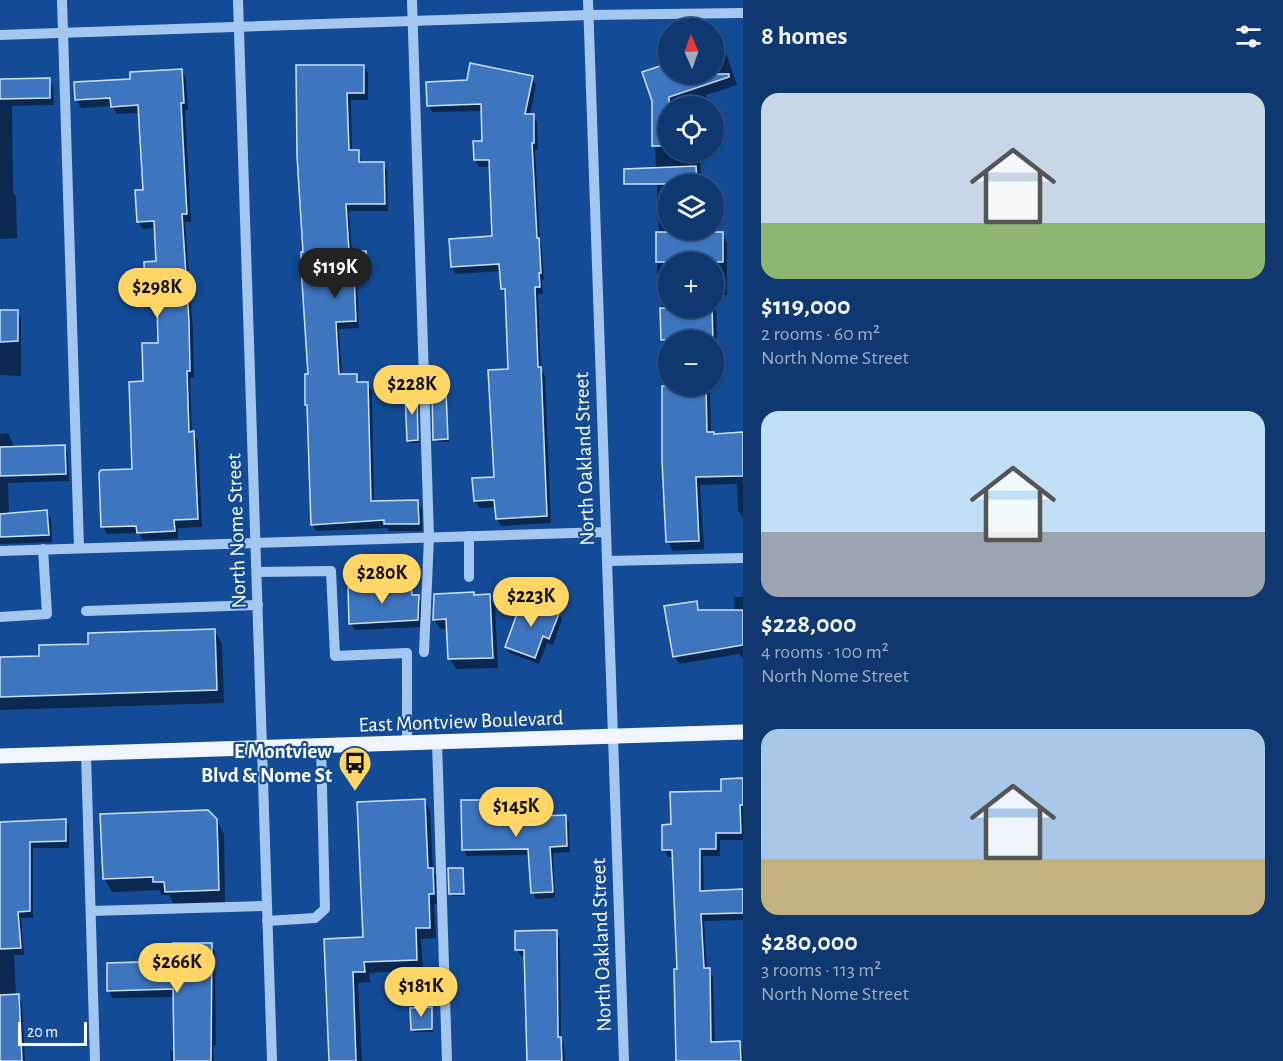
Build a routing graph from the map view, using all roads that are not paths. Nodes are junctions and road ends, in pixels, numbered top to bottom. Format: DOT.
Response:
graph roads {
  1 [pos="62,0"];
  2 [pos="238,0"];
  3 [pos="412,0"];
  4 [pos="588,0"];
  5 [pos="743,13"];
  6 [pos="588,15"];
  7 [pos="413,21"];
  8 [pos="239,27"];
  9 [pos="63,33"];
  10 [pos="0,35"];
  11 [pos="606,532"];
  12 [pos="469,536"];
  13 [pos="429,537"];
  14 [pos="256,543"];
  15 [pos="43,549"];
  16 [pos="79,549"];
  17 [pos="0,551"];
  18 [pos="743,558"];
  19 [pos="607,561"];
  20 [pos="257,572"];
  21 [pos="469,577"];
  22 [pos="258,605"];
  23 [pos="86,611"];
  24 [pos="0,617"];
  25 [pos="424,652"];
  26 [pos="743,732"];
  27 [pos="613,736"];
  28 [pos="438,742"];
  29 [pos="407,744"];
  30 [pos="321,747"];
  31 [pos="262,749"];
  32 [pos="86,754"];
  33 [pos="0,756"];
  34 [pos="267,906"];
  35 [pos="91,911"];
  36 [pos="267,921"];
  37 [pos="95,1061"];
  38 [pos="272,1061"];
  39 [pos="447,1061"];
  40 [pos="624,1061"];
  1 -- 9 [label="street"];
  2 -- 8 [label="street, North Nome Street"];
  3 -- 7 [label="street"];
  4 -- 6 [label="street, North Oakland Street"];
  5 -- 6 [label="street"];
  6 -- 7 [label="street"];
  6 -- 11 [label="street, North Oakland Street"];
  7 -- 8 [label="street"];
  7 -- 13 [label="street"];
  8 -- 9 [label="street"];
  8 -- 14 [label="street, North Nome Street"];
  9 -- 10 [label="street"];
  9 -- 16 [label="street"];
  11 -- 12 [label="street"];
  11 -- 19 [label="street, North Oakland Street"];
  12 -- 13 [label="street"];
  12 -- 21 [label="street"];
  13 -- 14 [label="street"];
  13 -- 25 [label="street"];
  14 -- 16 [label="street"];
  14 -- 20 [label="street, North Nome Street"];
  15 -- 16 [label="street"];
  15 -- 17 [label="street"];
  15 -- 24 [label="street"];
  18 -- 19 [label="street"];
  19 -- 27 [label="street, North Oakland Street"];
  20 -- 22 [label="street, North Nome Street"];
  20 -- 29 [label="street"];
  22 -- 23 [label="street"];
  22 -- 31 [label="street, North Nome Street"];
  26 -- 27 [label="main road, East Montview Boulevard"];
  27 -- 28 [label="main road, East Montview Boulevard"];
  27 -- 40 [label="street, North Oakland Street"];
  28 -- 29 [label="main road, East Montview Boulevard"];
  28 -- 39 [label="street"];
  29 -- 30 [label="main road, East Montview Boulevard"];
  30 -- 31 [label="main road, East Montview Boulevard"];
  30 -- 36 [label="street"];
  31 -- 32 [label="main road, East Montview Boulevard"];
  31 -- 34 [label="street, North Nome Street"];
  32 -- 33 [label="main road, East Montview Boulevard"];
  32 -- 35 [label="street"];
  34 -- 35 [label="street"];
  34 -- 36 [label="street, North Nome Street"];
  35 -- 37 [label="street"];
  36 -- 38 [label="street, North Nome Street"];
}
